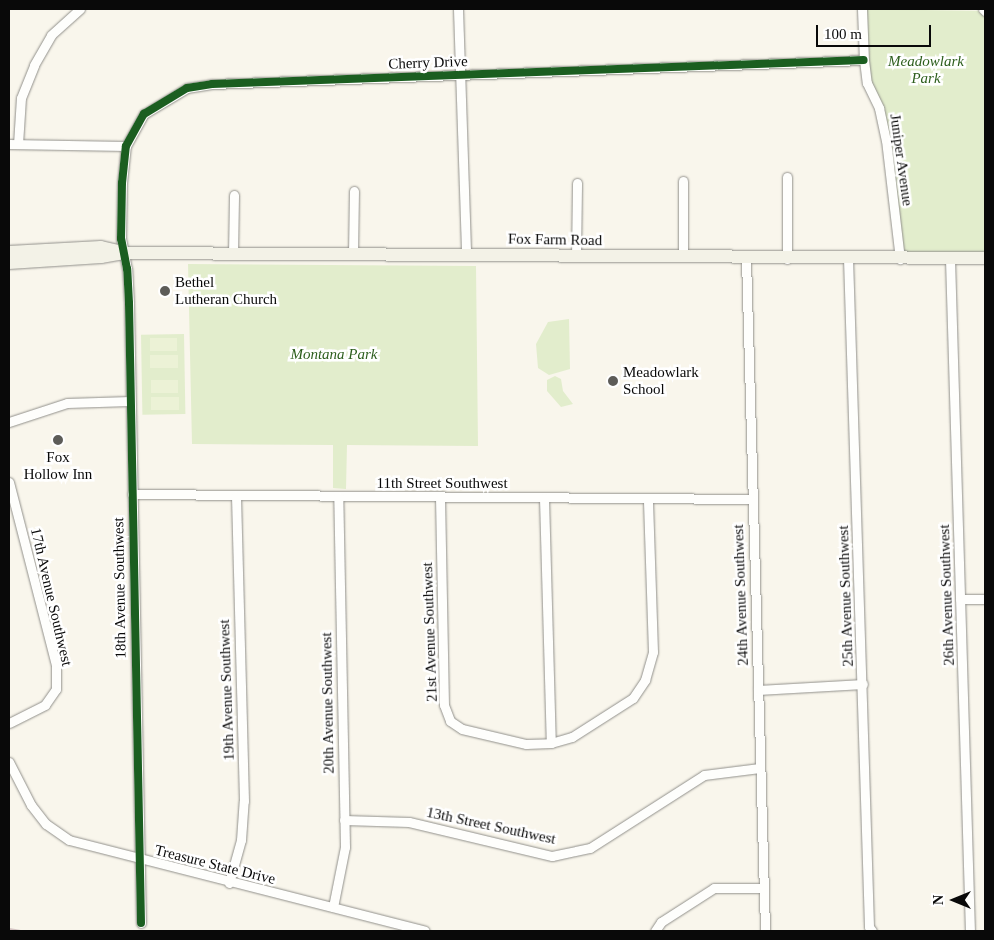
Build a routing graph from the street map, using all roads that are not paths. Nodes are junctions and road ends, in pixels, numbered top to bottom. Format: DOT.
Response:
graph roads {
  1 [pos="80,9"];
  2 [pos="458,9"];
  3 [pos="862,9"];
  4 [pos="864,60"];
  5 [pos="461,75"];
  6 [pos="13,144"];
  7 [pos="126,146"];
  8 [pos="787,177"];
  9 [pos="683,181"];
  10 [pos="577,182"];
  11 [pos="354,191"];
  12 [pos="234,195"];
  13 [pos="12,251"];
  14 [pos="124,253"];
  15 [pos="233,254"];
  16 [pos="352,254"];
  17 [pos="466,254"];
  18 [pos="576,256"];
  19 [pos="683,256"];
  20 [pos="746,258"];
  21 [pos="848,258"];
  22 [pos="900,258"];
  23 [pos="985,258"];
  24 [pos="787,259"];
  25 [pos="950,259"];
  26 [pos="9,263"];
  27 [pos="130,401"];
  28 [pos="9,422"];
  29 [pos="9,482"];
  30 [pos="132,494"];
  31 [pos="236,496"];
  32 [pos="338,497"];
  33 [pos="440,497"];
  34 [pos="544,498"];
  35 [pos="751,499"];
  36 [pos="648,500"];
  37 [pos="960,599"];
  38 [pos="985,599"];
  39 [pos="863,684"];
  40 [pos="758,690"];
  41 [pos="9,723"];
  42 [pos="551,743"];
  43 [pos="9,762"];
  44 [pos="760,768"];
  45 [pos="344,820"];
  46 [pos="139,861"];
  47 [pos="229,882"];
  48 [pos="764,888"];
  49 [pos="333,907"];
  50 [pos="142,923"];
  51 [pos="425,931"];
  52 [pos="655,931"];
  53 [pos="765,931"];
  54 [pos="872,931"];
  55 [pos="970,931"];
  1 -- 6 [label="street"];
  2 -- 5 [label="street"];
  3 -- 4 [label="street, Juniper Avenue"];
  4 -- 5 [label="street, Cherry Drive"];
  4 -- 22 [label="street, Juniper Avenue"];
  5 -- 7 [label="street, Cherry Drive"];
  5 -- 17 [label="street"];
  6 -- 7 [label="street"];
  7 -- 14 [label="street, Cherry Drive"];
  8 -- 24 [label="street"];
  9 -- 19 [label="street"];
  10 -- 18 [label="street"];
  11 -- 16 [label="street"];
  12 -- 15 [label="street"];
  13 -- 14 [label="street, Fox Farm Road"];
  14 -- 15 [label="street, Fox Farm Road"];
  14 -- 26 [label="street, Fox Farm Road"];
  14 -- 27 [label="street, 18th Avenue Southwest"];
  15 -- 16 [label="street, Fox Farm Road"];
  16 -- 17 [label="street, Fox Farm Road"];
  17 -- 18 [label="street, Fox Farm Road"];
  18 -- 19 [label="street, Fox Farm Road"];
  19 -- 20 [label="street, Fox Farm Road"];
  20 -- 24 [label="street, Fox Farm Road"];
  20 -- 35 [label="street, 24th Avenue Southwest"];
  21 -- 22 [label="street, Fox Farm Road"];
  21 -- 24 [label="street, Fox Farm Road"];
  21 -- 39 [label="street, 25th Avenue Southwest"];
  22 -- 25 [label="street, Fox Farm Road"];
  23 -- 25 [label="street, Fox Farm Road"];
  25 -- 37 [label="street, 26th Avenue Southwest"];
  27 -- 28 [label="street"];
  27 -- 30 [label="street, 18th Avenue Southwest"];
  29 -- 41 [label="street, 17th Avenue Southwest"];
  30 -- 31 [label="street, 11th Street Southwest"];
  30 -- 46 [label="street, 18th Avenue Southwest"];
  31 -- 32 [label="street, 11th Street Southwest"];
  31 -- 47 [label="street, 19th Avenue Southwest"];
  32 -- 33 [label="street, 11th Street Southwest"];
  32 -- 45 [label="street, 20th Avenue Southwest"];
  33 -- 34 [label="street, 11th Street Southwest"];
  33 -- 42 [label="street, 21st Avenue Southwest"];
  34 -- 36 [label="street, 11th Street Southwest"];
  34 -- 42 [label="street"];
  35 -- 36 [label="street, 11th Street Southwest"];
  35 -- 40 [label="street, 24th Avenue Southwest"];
  36 -- 42 [label="street, 21st Avenue Southwest"];
  37 -- 38 [label="street"];
  37 -- 55 [label="street, 26th Avenue Southwest"];
  39 -- 40 [label="street"];
  39 -- 54 [label="street, 25th Avenue Southwest"];
  40 -- 44 [label="street, 24th Avenue Southwest"];
  43 -- 46 [label="street, Treasure State Drive"];
  44 -- 45 [label="street, 13th Street Southwest"];
  44 -- 48 [label="street, 24th Avenue Southwest"];
  45 -- 49 [label="street, 20th Avenue Southwest"];
  46 -- 47 [label="street, Treasure State Drive"];
  46 -- 50 [label="street, 18th Avenue Southwest"];
  47 -- 49 [label="street, Treasure State Drive"];
  48 -- 52 [label="street"];
  48 -- 53 [label="street, 24th Avenue Southwest"];
  49 -- 51 [label="street, Treasure State Drive"];
}
